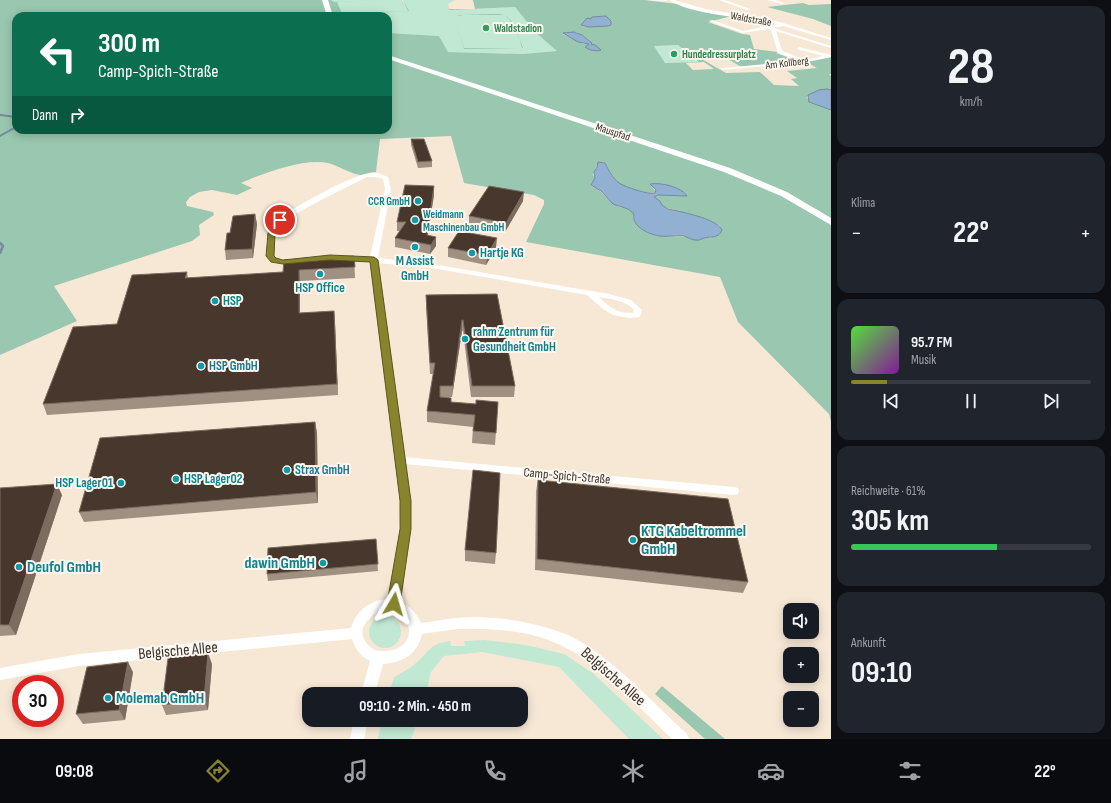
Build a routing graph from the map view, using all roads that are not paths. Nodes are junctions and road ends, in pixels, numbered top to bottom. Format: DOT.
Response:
graph roads {
  1 [pos="325,0"];
  2 [pos="649,0"];
  3 [pos="666,0"];
  4 [pos="671,0"];
  5 [pos="721,0"];
  6 [pos="770,0"];
  7 [pos="782,3"];
  8 [pos="748,8"];
  9 [pos="329,12"];
  10 [pos="711,21"];
  11 [pos="783,25"];
  12 [pos="771,29"];
  13 [pos="831,39"];
  14 [pos="831,47"];
  15 [pos="799,48"];
  16 [pos="829,56"];
  17 [pos="392,58"];
  18 [pos="807,61"];
  19 [pos="722,69"];
  20 [pos="831,222"];
  21 [pos="374,260"];
  22 [pos="590,293"];
  23 [pos="399,460"];
  24 [pos="734,491"];
  25 [pos="394,604"];
  26 [pos="416,629"];
  27 [pos="356,633"];
  28 [pos="378,657"];
  29 [pos="0,674"];
  30 [pos="370,687"];
  31 [pos="360,727"];
  32 [pos="357,739"];
  33 [pos="682,739"];
  1 -- 9 [label="street"];
  2 -- 3 [label="street"];
  4 -- 11 [label="street, Waldstraße"];
  5 -- 8 [label="street"];
  6 -- 7 [label="street"];
  10 -- 12 [label="street"];
  11 -- 12 [label="street"];
  11 -- 13 [label="street, Waldstraße"];
  12 -- 14 [label="street"];
  12 -- 18 [label="street"];
  15 -- 16 [label="street, Am Kollberg"];
  16 -- 18 [label="street, Am Kollberg"];
  17 -- 20 [label="street, Mauspfad"];
  18 -- 19 [label="street, Am Kollberg"];
  21 -- 21 [label="street"];
  21 -- 22 [label="street"];
  21 -- 23 [label="street"];
  22 -- 22 [label="street"];
  23 -- 24 [label="street, Camp-Spich-Straße"];
  23 -- 25 [label="street"];
  25 -- 26 [label="street"];
  25 -- 27 [label="street"];
  26 -- 28 [label="street"];
  26 -- 33 [label="street, Belgische Allee"];
  27 -- 28 [label="street"];
  27 -- 29 [label="street, Belgische Allee"];
  28 -- 30 [label="street"];
  31 -- 32 [label="street"];
}
